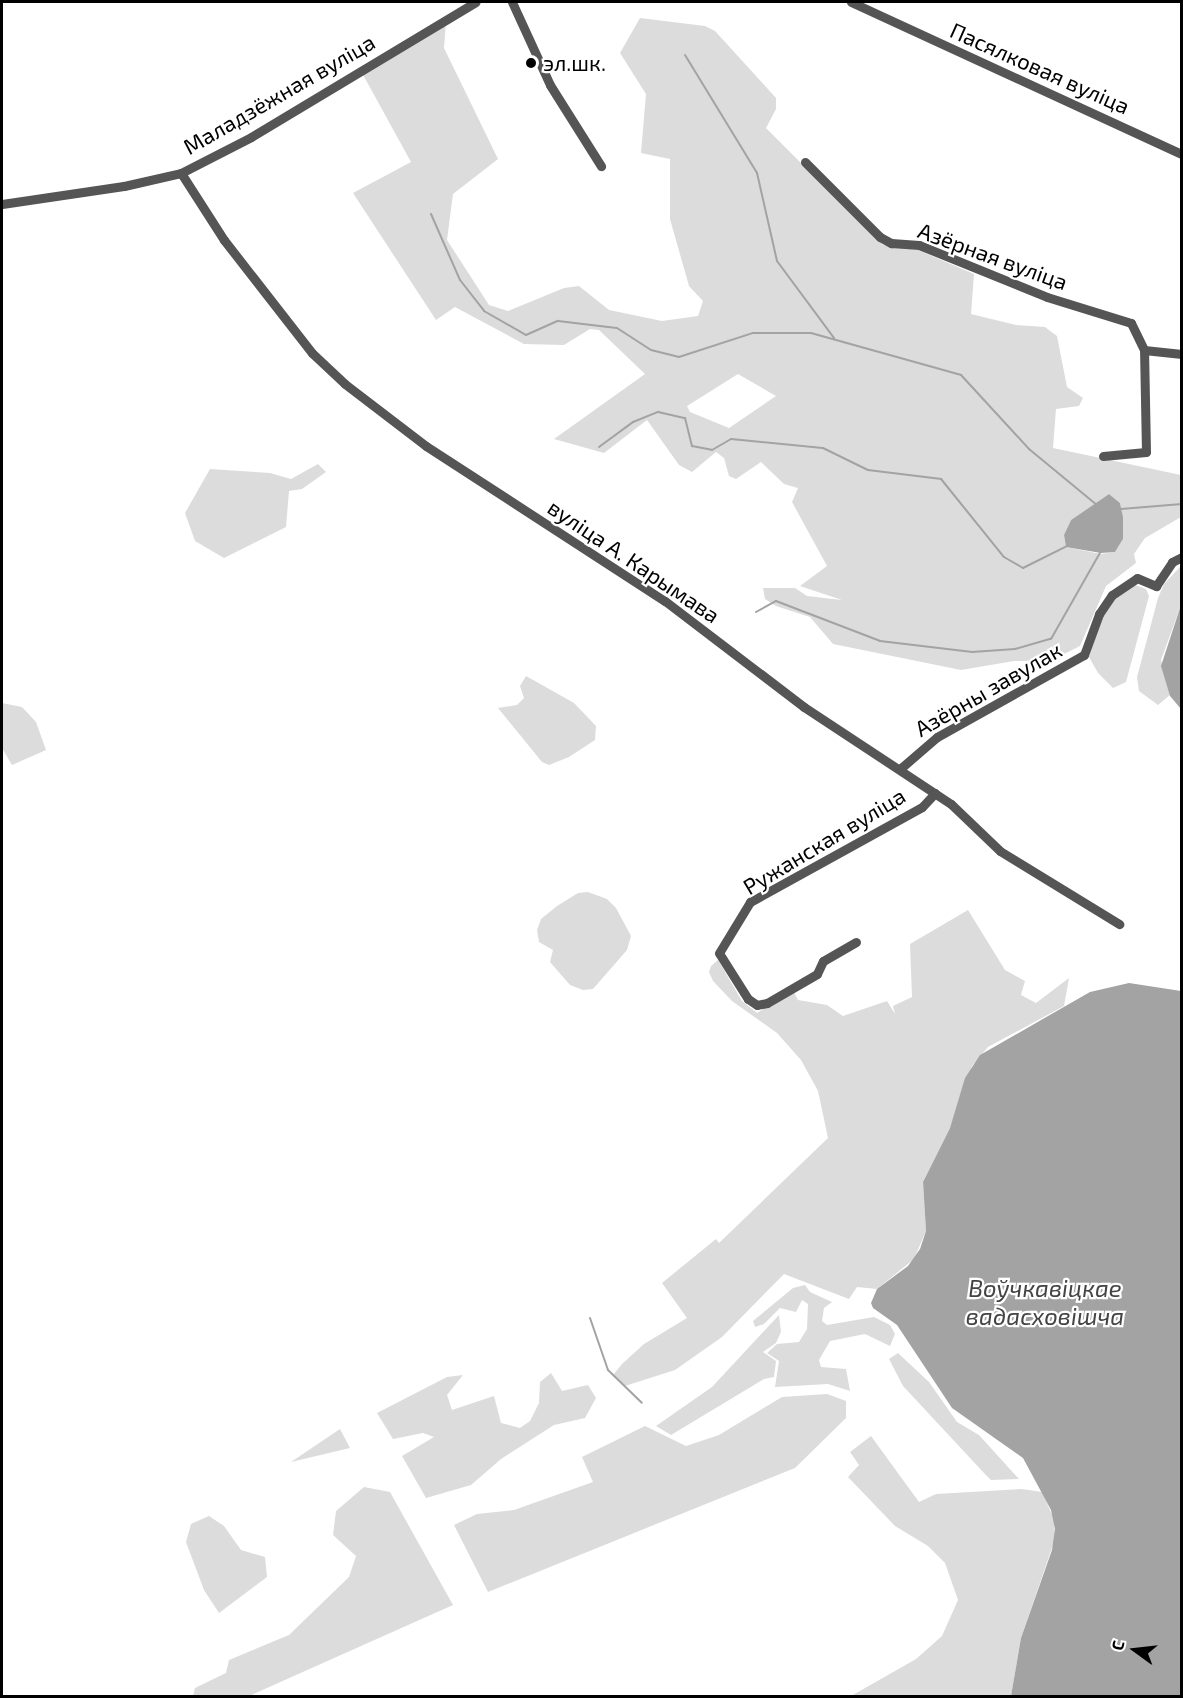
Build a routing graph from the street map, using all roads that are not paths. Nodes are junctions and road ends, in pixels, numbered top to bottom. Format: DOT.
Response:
graph roads {
  1 [pos="476,2"];
  2 [pos="512,2"];
  3 [pos="851,2"];
  4 [pos="1182,154"];
  5 [pos="805,162"];
  6 [pos="601,166"];
  7 [pos="181,173"];
  8 [pos="2,204"];
  9 [pos="1144,350"];
  10 [pos="1182,354"];
  11 [pos="1103,456"];
  12 [pos="1182,557"];
  13 [pos="901,768"];
  14 [pos="935,793"];
  15 [pos="1119,924"];
  16 [pos="856,942"];
  1 -- 7 [label="street, Маладзёжная вуліца"];
  2 -- 6 [label="street"];
  3 -- 4 [label="street, Пасялковая вуліца"];
  5 -- 9 [label="street, Азёрная вуліца"];
  7 -- 8 [label="street, Маладзёжная вуліца"];
  7 -- 13 [label="street, вуліца А. Карымава"];
  9 -- 10 [label="street"];
  9 -- 11 [label="street"];
  12 -- 13 [label="street, Азёрны завулак"];
  13 -- 14 [label="street, вуліца А. Карымава"];
  14 -- 15 [label="street, вуліца А. Карымава"];
  14 -- 16 [label="street, Ружанская вуліца"];
}
